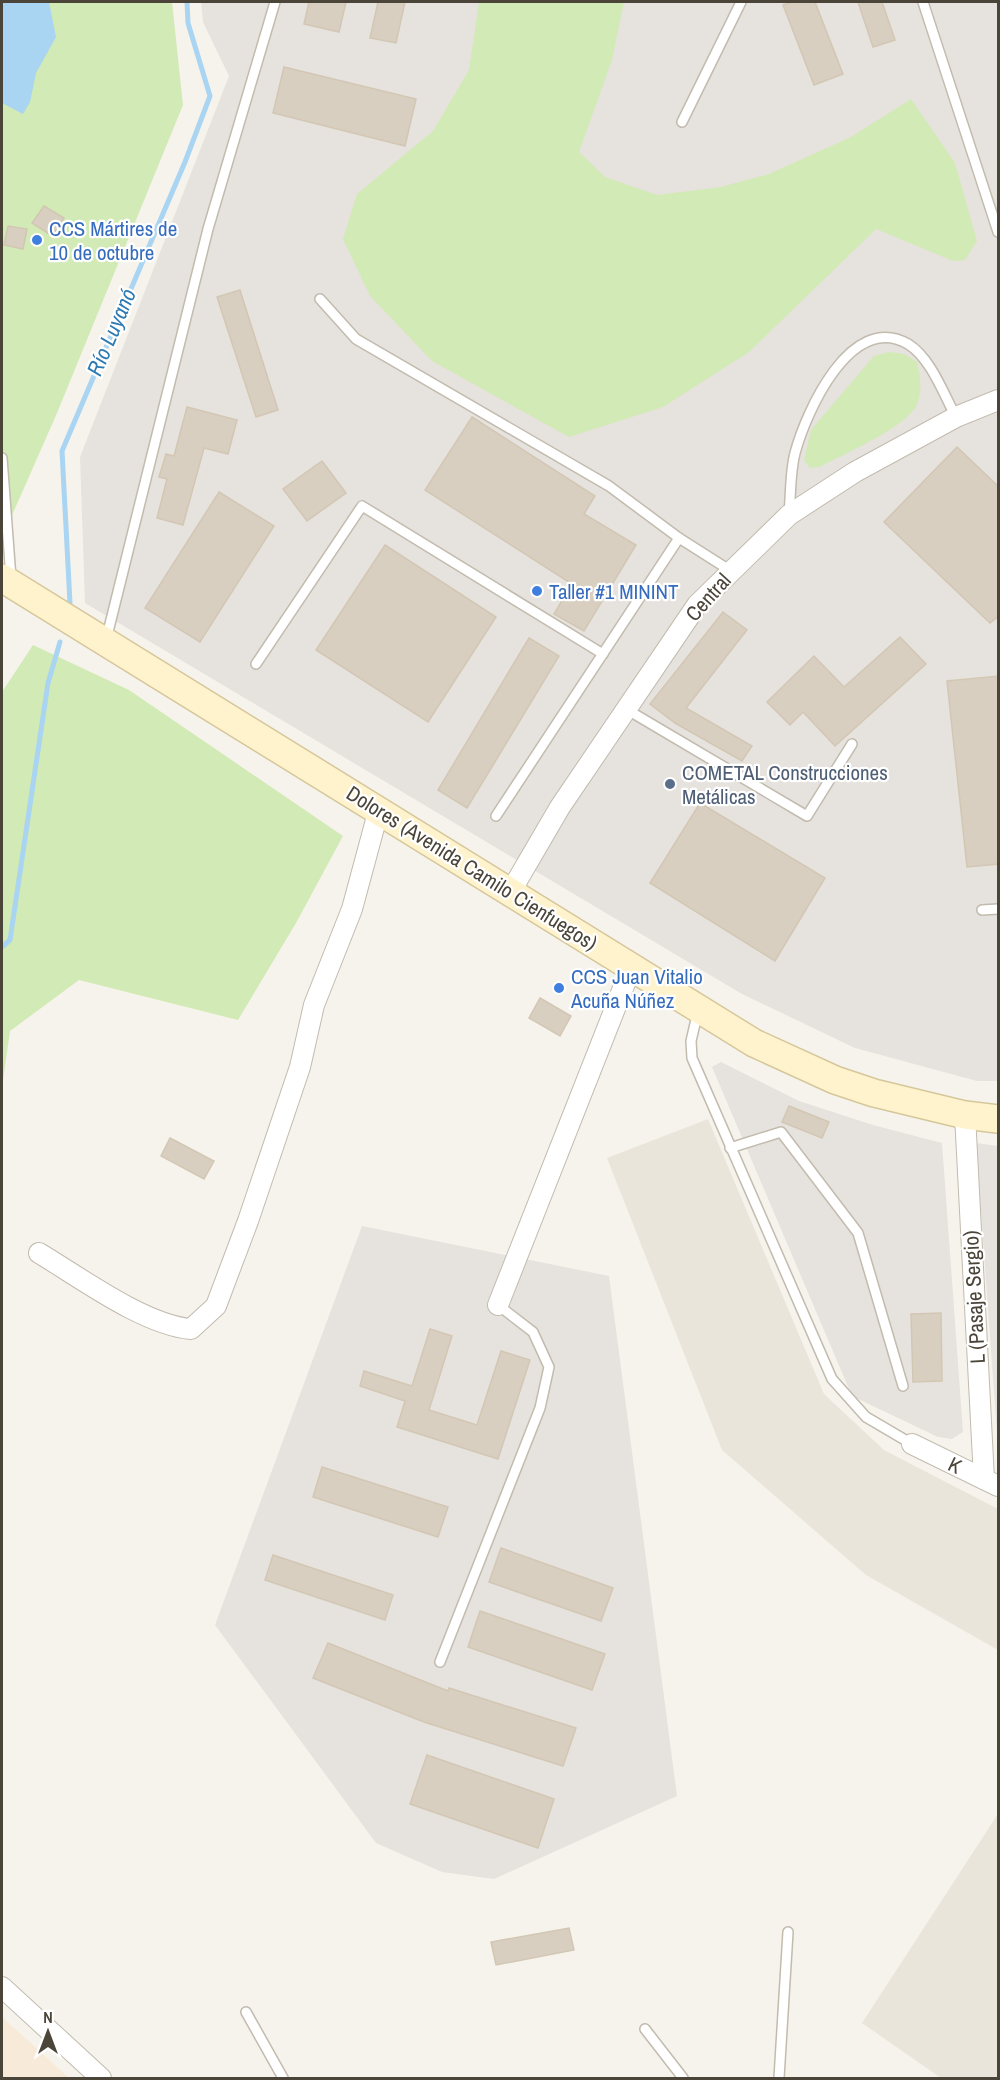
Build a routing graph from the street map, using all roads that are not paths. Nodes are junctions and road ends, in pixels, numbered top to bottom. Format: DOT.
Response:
graph roads {
  1 [pos="275,2"];
  2 [pos="741,2"];
  3 [pos="923,2"];
  4 [pos="682,122"];
  5 [pos="999,232"];
  6 [pos="320,299"];
  7 [pos="999,400"];
  8 [pos="956,417"];
  9 [pos="2,458"];
  10 [pos="789,515"];
  11 [pos="679,538"];
  12 [pos="731,571"];
  13 [pos="6,580"];
  14 [pos="106,640"];
  15 [pos="603,654"];
  16 [pos="256,664"];
  17 [pos="626,709"];
  18 [pos="852,744"];
  19 [pos="379,809"];
  20 [pos="496,816"];
  21 [pos="510,891"];
  22 [pos="999,909"];
  23 [pos="982,910"];
  24 [pos="631,968"];
  25 [pos="698,1008"];
  26 [pos="965,1115"];
  27 [pos="999,1119"];
  28 [pos="730,1149"];
  29 [pos="39,1253"];
  30 [pos="498,1305"];
  31 [pos="903,1386"];
  32 [pos="912,1444"];
  33 [pos="991,1483"];
  34 [pos="440,1662"];
  35 [pos="788,1932"];
  36 [pos="2,1987"];
  37 [pos="246,2012"];
  38 [pos="645,2030"];
  39 [pos="101,2079"];
  40 [pos="283,2079"];
  41 [pos="683,2079"];
  42 [pos="779,2079"];
  1 -- 14 [label="lane"];
  2 -- 4 [label="lane"];
  3 -- 5 [label="lane"];
  6 -- 11 [label="lane"];
  7 -- 8 [label="street, Central"];
  8 -- 10 [label="street, Central"];
  8 -- 10 [label="lane"];
  9 -- 13 [label="lane"];
  10 -- 12 [label="street, Central"];
  11 -- 12 [label="lane"];
  11 -- 15 [label="lane"];
  12 -- 17 [label="street, Central"];
  13 -- 14 [label="main road, Dolores (Avenida Camilo Cienfuegos)"];
  14 -- 19 [label="main road, Dolores (Avenida Camilo Cienfuegos)"];
  15 -- 16 [label="lane"];
  15 -- 20 [label="lane"];
  17 -- 18 [label="lane"];
  17 -- 21 [label="street, Central"];
  19 -- 21 [label="main road, Dolores (Avenida Camilo Cienfuegos)"];
  19 -- 29 [label="street"];
  21 -- 24 [label="main road, Dolores (Avenida Camilo Cienfuegos)"];
  22 -- 23 [label="lane"];
  24 -- 25 [label="main road, Dolores (Avenida Camilo Cienfuegos)"];
  24 -- 30 [label="street"];
  25 -- 26 [label="main road, Dolores (Avenida Camilo Cienfuegos)"];
  25 -- 28 [label="lane"];
  26 -- 27 [label="main road, Dolores (Avenida Camilo Cienfuegos)"];
  26 -- 33 [label="street, L (Pasaje Sergio)"];
  28 -- 31 [label="lane"];
  28 -- 32 [label="lane"];
  30 -- 34 [label="lane"];
  32 -- 33 [label="street, K"];
  35 -- 42 [label="lane"];
  36 -- 39 [label="street"];
  37 -- 40 [label="lane"];
  38 -- 41 [label="lane"];
}
